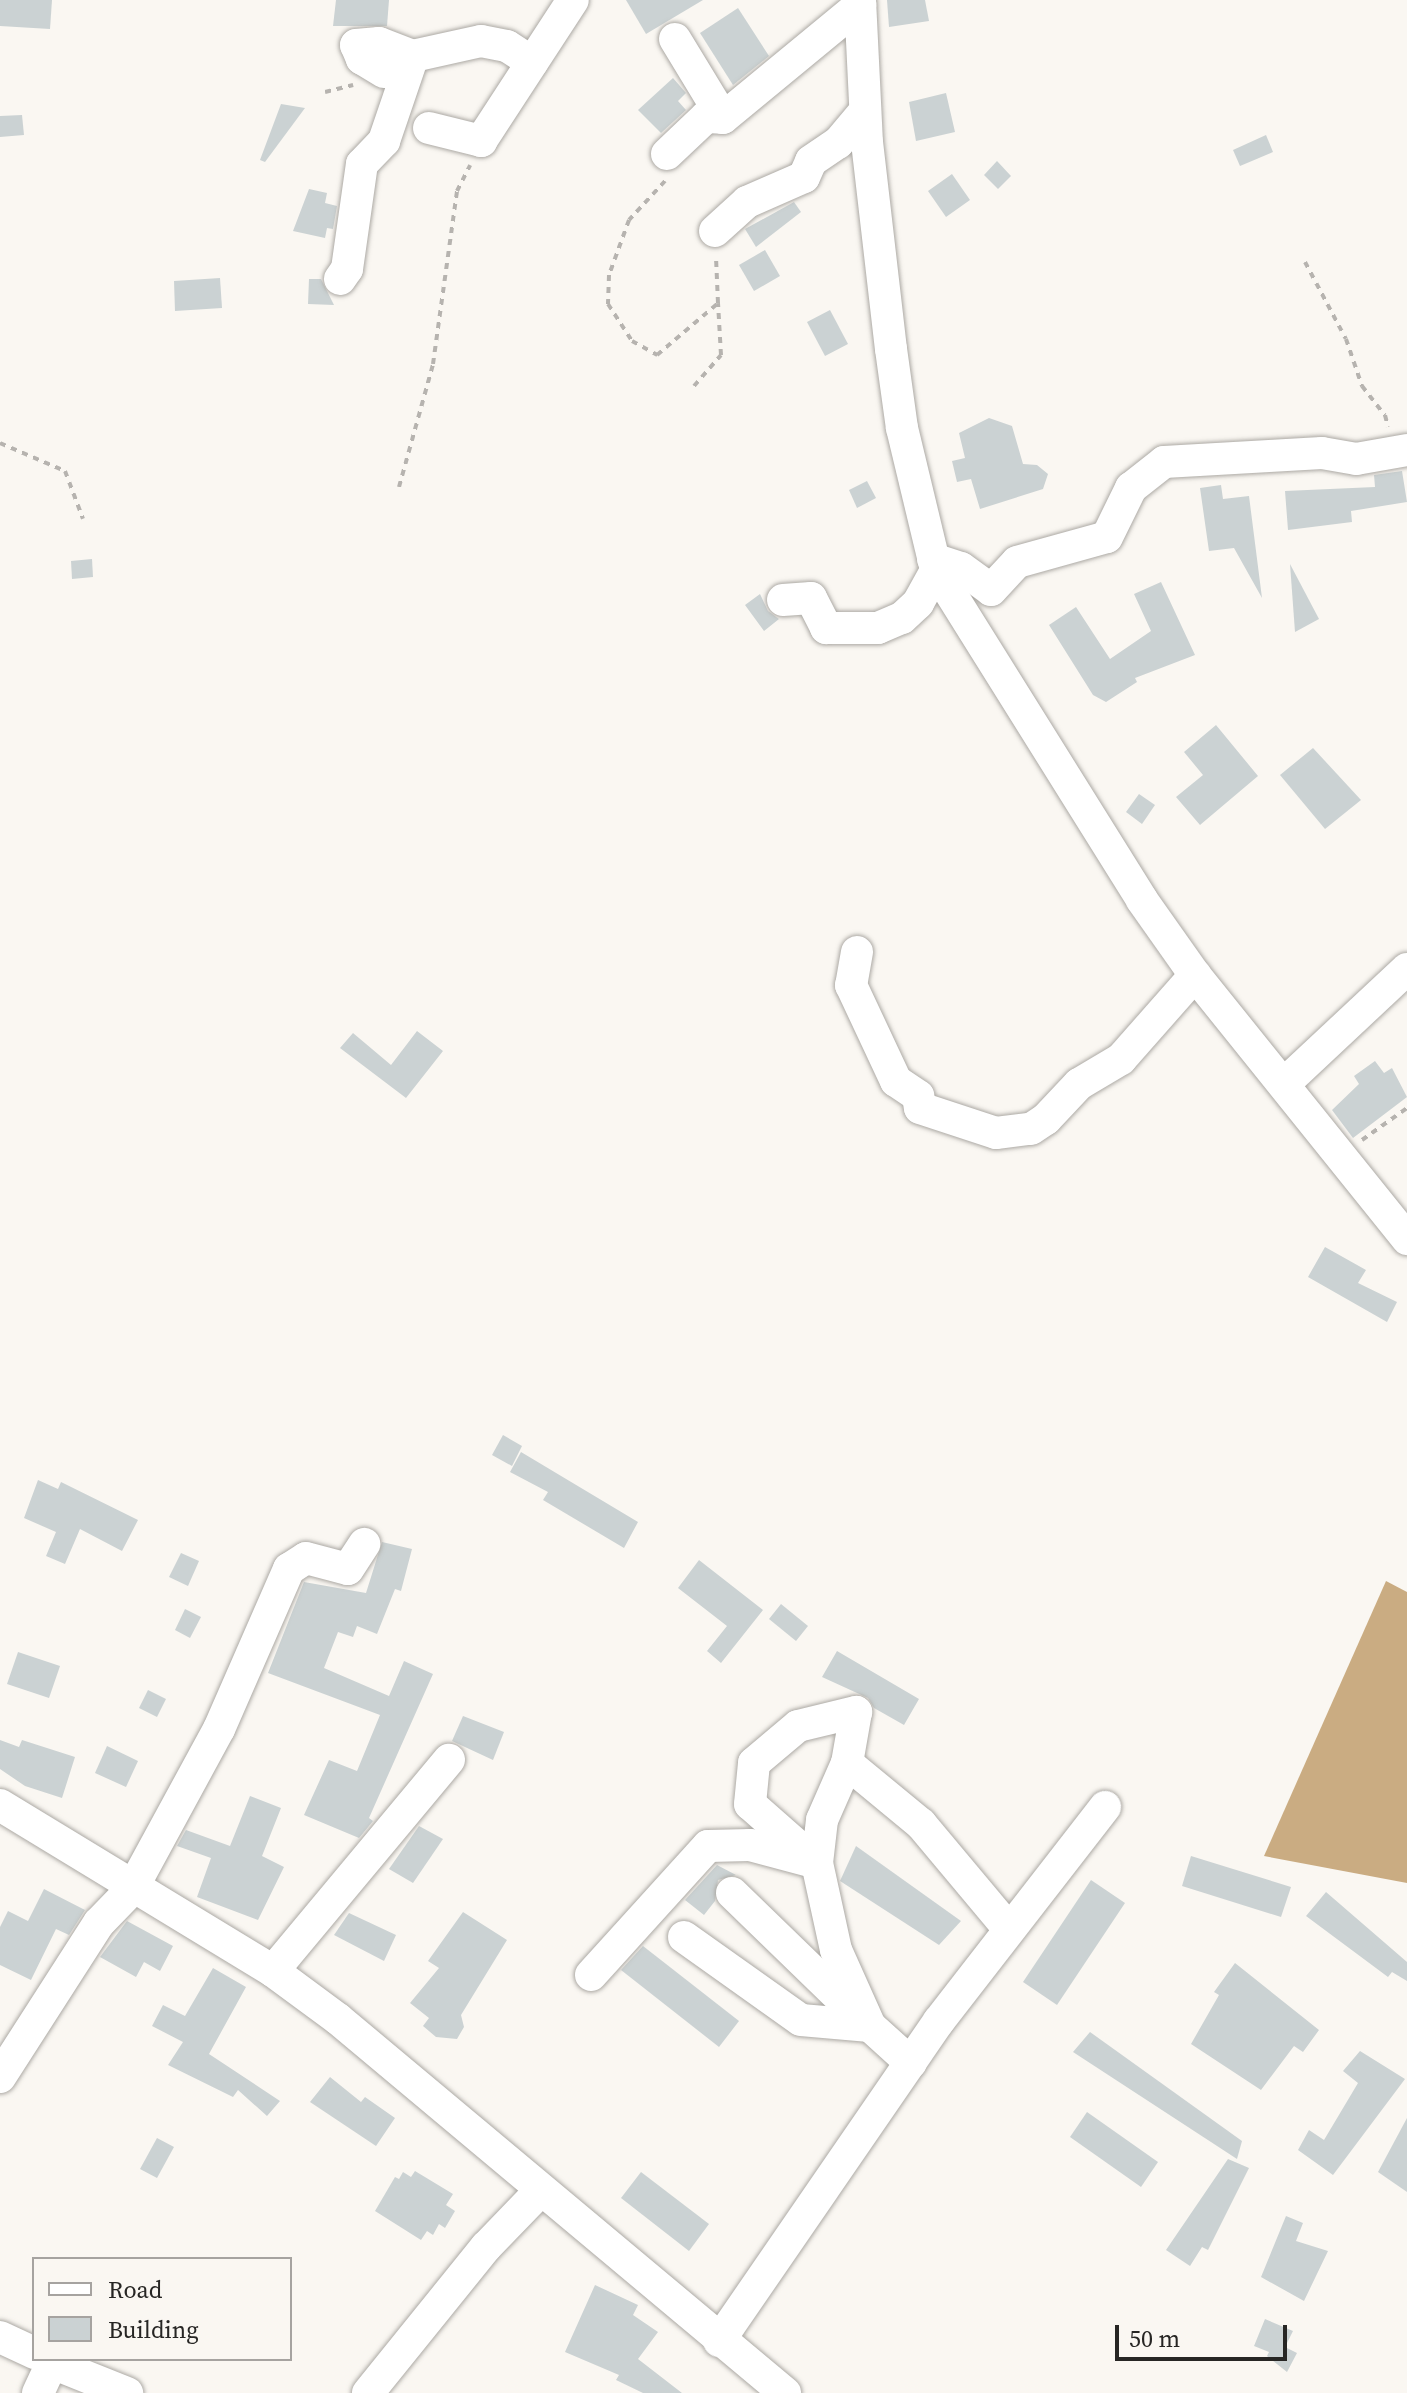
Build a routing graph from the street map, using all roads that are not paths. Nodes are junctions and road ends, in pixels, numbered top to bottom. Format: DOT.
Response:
graph roads {
  1 [pos="573,0"];
  2 [pos="860,3"];
  3 [pos="675,39"];
  4 [pos="413,56"];
  5 [pos="532,62"];
  6 [pos="384,72"];
  7 [pos="865,111"];
  8 [pos="723,118"];
  9 [pos="429,128"];
  10 [pos="667,154"];
  11 [pos="715,231"];
  12 [pos="340,279"];
  13 [pos="1407,450"];
  14 [pos="935,565"];
  15 [pos="991,590"];
  16 [pos="783,600"];
  17 [pos="960,611"];
  18 [pos="857,952"];
  19 [pos="1407,969"];
  20 [pos="1195,975"];
  21 [pos="1285,1083"];
  22 [pos="1407,1239"];
  23 [pos="364,1544"];
  24 [pos="449,1760"];
  25 [pos="847,1763"];
  26 [pos="0,1805"];
  27 [pos="1105,1807"];
  28 [pos="817,1863"];
  29 [pos="132,1889"];
  30 [pos="732,1893"];
  31 [pos="1008,1928"];
  32 [pos="684,1937"];
  33 [pos="273,1971"];
  34 [pos="591,1975"];
  35 [pos="870,2026"];
  36 [pos="911,2063"];
  37 [pos="0,2077"];
  38 [pos="541,2190"];
  39 [pos="0,2337"];
  40 [pos="719,2341"];
  41 [pos="32,2352"];
  42 [pos="43,2361"];
  43 [pos="51,2361"];
  44 [pos="38,2393"];
  45 [pos="127,2393"];
  46 [pos="368,2393"];
  47 [pos="785,2393"];
  1 -- 5 [label="street"];
  2 -- 7 [label="street"];
  2 -- 8 [label="street"];
  3 -- 8 [label="street"];
  4 -- 5 [label="street"];
  4 -- 6 [label="street"];
  4 -- 12 [label="street"];
  5 -- 9 [label="street"];
  7 -- 11 [label="street"];
  7 -- 14 [label="street"];
  8 -- 10 [label="street"];
  13 -- 15 [label="street"];
  14 -- 15 [label="street"];
  14 -- 16 [label="street"];
  14 -- 17 [label="street"];
  15 -- 17 [label="street"];
  17 -- 20 [label="street"];
  18 -- 20 [label="street"];
  19 -- 21 [label="street"];
  20 -- 21 [label="street"];
  21 -- 22 [label="street"];
  23 -- 29 [label="street"];
  24 -- 33 [label="street"];
  25 -- 28 [label="street"];
  25 -- 28 [label="street"];
  25 -- 31 [label="street"];
  26 -- 29 [label="street"];
  27 -- 31 [label="street"];
  28 -- 34 [label="street"];
  28 -- 35 [label="street"];
  29 -- 33 [label="street"];
  29 -- 37 [label="street"];
  30 -- 35 [label="street"];
  31 -- 36 [label="street"];
  32 -- 35 [label="street"];
  33 -- 38 [label="street"];
  35 -- 36 [label="street"];
  36 -- 40 [label="street"];
  38 -- 40 [label="street"];
  38 -- 46 [label="street"];
  39 -- 41 [label="street"];
  40 -- 47 [label="street"];
  42 -- 44 [label="street"];
  43 -- 45 [label="street"];
}
